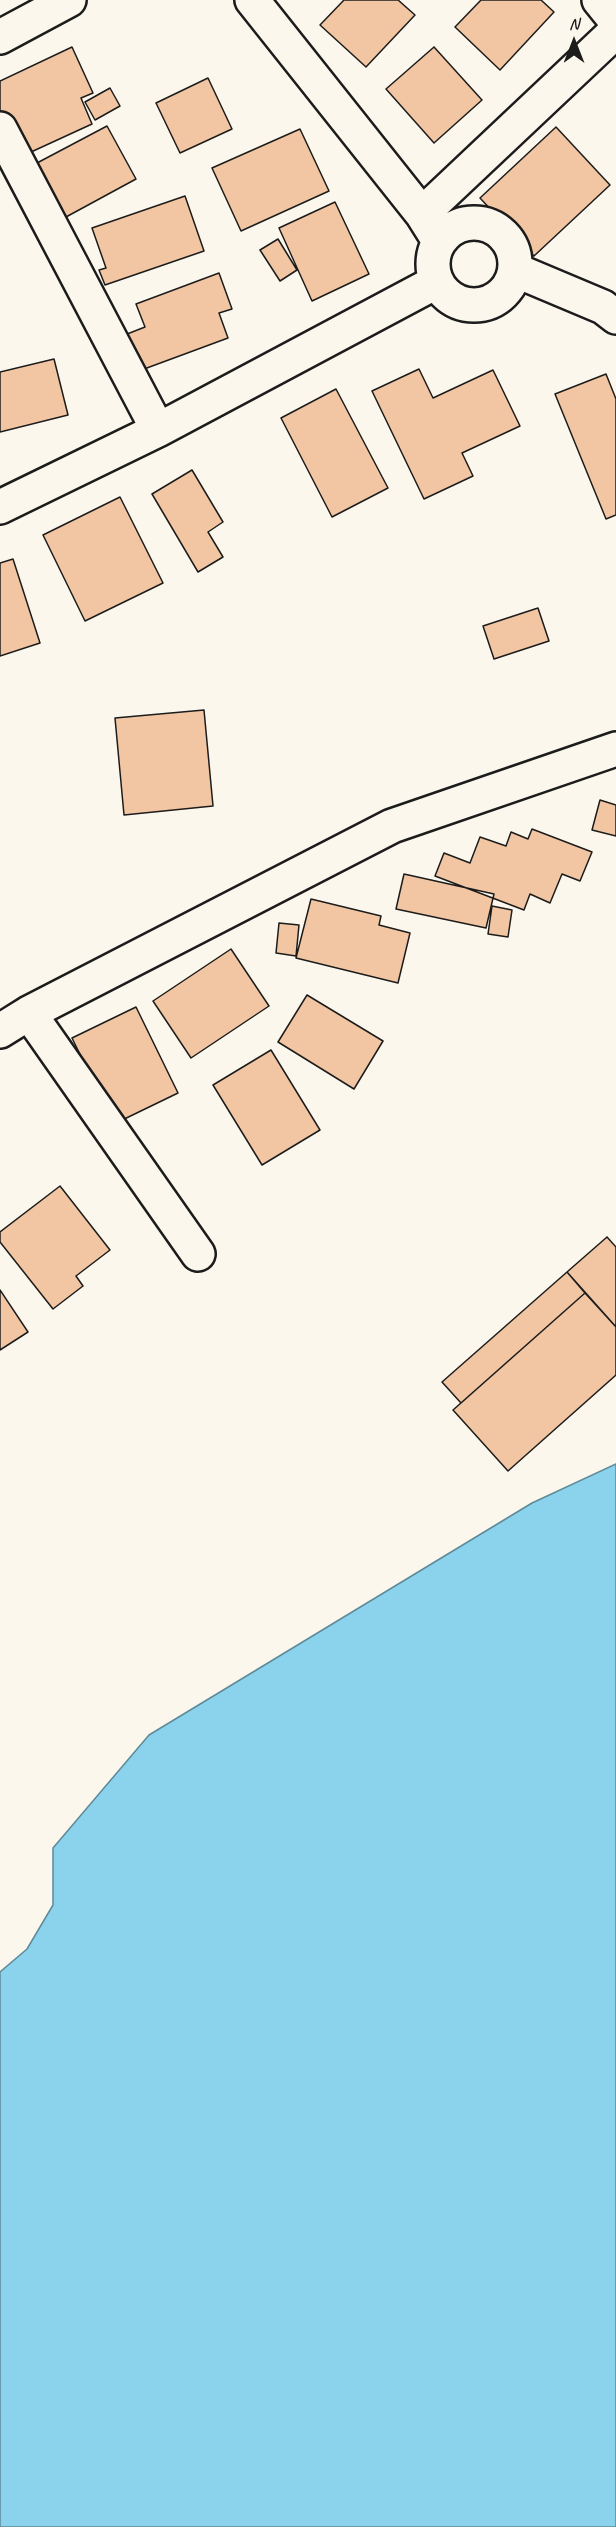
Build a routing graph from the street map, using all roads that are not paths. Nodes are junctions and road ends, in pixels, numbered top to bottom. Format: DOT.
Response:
graph roads {
  1 [pos="69,0"];
  2 [pos="252,0"];
  3 [pos="598,0"];
  4 [pos="616,21"];
  5 [pos="616,31"];
  6 [pos="0,37"];
  7 [pos="0,129"];
  8 [pos="422,214"];
  9 [pos="439,242"];
  10 [pos="515,270"];
  11 [pos="436,282"];
  12 [pos="616,317"];
  13 [pos="158,430"];
  14 [pos="0,507"];
  15 [pos="616,749"];
  16 [pos="29,1013"];
  17 [pos="0,1031"];
  18 [pos="198,1254"];
  1 -- 6 [label="street"];
  2 -- 8 [label="street"];
  3 -- 4 [label="street"];
  5 -- 8 [label="street"];
  7 -- 13 [label="street"];
  8 -- 9 [label="street"];
  9 -- 10 [label="street"];
  9 -- 11 [label="street"];
  10 -- 11 [label="street"];
  10 -- 12 [label="street"];
  11 -- 13 [label="street"];
  13 -- 14 [label="street"];
  15 -- 16 [label="street"];
  16 -- 17 [label="street"];
  16 -- 18 [label="street"];
}
